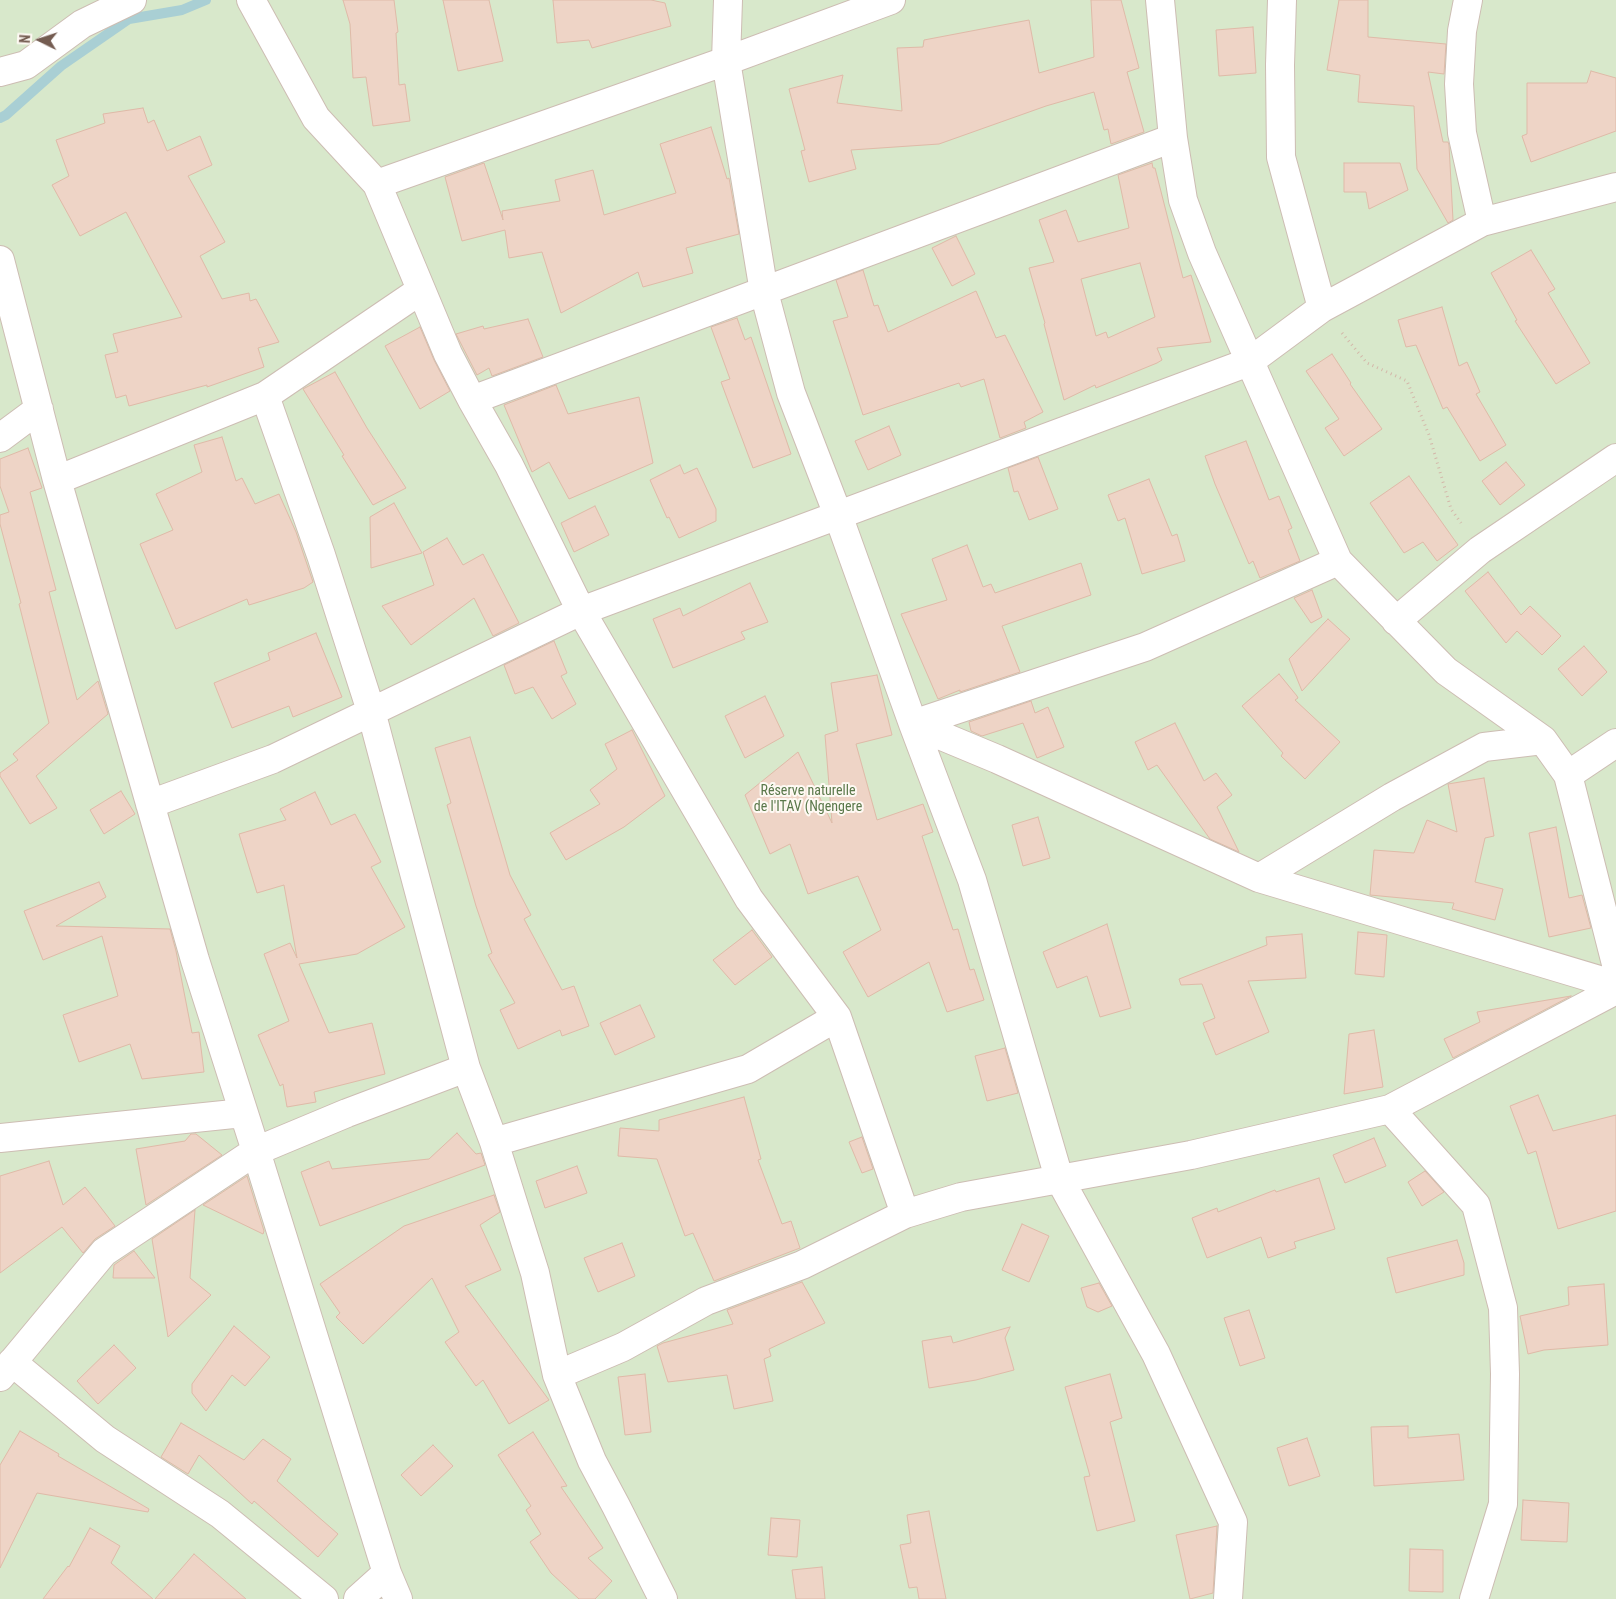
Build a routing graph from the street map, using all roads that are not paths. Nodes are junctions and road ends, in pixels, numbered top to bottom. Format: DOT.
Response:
graph roads {
  1 [pos="132,0"];
  2 [pos="251,0"];
  3 [pos="728,0"];
  4 [pos="891,0"];
  5 [pos="1160,0"];
  6 [pos="1282,0"];
  7 [pos="1468,0"];
  8 [pos="726,60"];
  9 [pos="0,72"];
  10 [pos="1173,138"];
  11 [pos="377,184"];
  12 [pos="1616,187"];
  13 [pos="1482,222"];
  14 [pos="0,260"];
  15 [pos="421,290"];
  16 [pos="764,292"];
  17 [pos="1322,308"];
  18 [pos="1249,362"];
  19 [pos="265,396"];
  20 [pos="472,400"];
  21 [pos="39,409"];
  22 [pos="0,438"];
  23 [pos="1616,458"];
  24 [pos="57,480"];
  25 [pos="838,514"];
  26 [pos="1338,561"];
  27 [pos="581,611"];
  28 [pos="1396,621"];
  29 [pos="372,711"];
  30 [pos="913,724"];
  31 [pos="1543,740"];
  32 [pos="1616,743"];
  33 [pos="1568,776"];
  34 [pos="150,804"];
  35 [pos="1259,878"];
  36 [pos="1616,964"];
  37 [pos="1616,985"];
  38 [pos="1616,990"];
  39 [pos="837,1018"];
  40 [pos="466,1068"];
  41 [pos="1390,1109"];
  42 [pos="243,1113"];
  43 [pos="0,1138"];
  44 [pos="494,1142"];
  45 [pos="256,1151"];
  46 [pos="1059,1178"];
  47 [pos="905,1214"];
  48 [pos="6,1370"];
  49 [pos="557,1375"];
  50 [pos="388,1574"];
  51 [pos="324,1599"];
  52 [pos="358,1599"];
  53 [pos="398,1599"];
  54 [pos="663,1599"];
  55 [pos="1228,1599"];
  56 [pos="1474,1599"];
  1 -- 9 [label="street"];
  2 -- 11 [label="street"];
  3 -- 8 [label="street"];
  4 -- 8 [label="street"];
  5 -- 10 [label="street"];
  6 -- 17 [label="street"];
  7 -- 13 [label="street"];
  8 -- 11 [label="street"];
  8 -- 16 [label="street"];
  10 -- 16 [label="street"];
  10 -- 18 [label="street"];
  11 -- 15 [label="street"];
  12 -- 13 [label="street"];
  13 -- 17 [label="street"];
  14 -- 21 [label="street"];
  15 -- 19 [label="street"];
  15 -- 20 [label="street"];
  16 -- 20 [label="street"];
  16 -- 25 [label="street"];
  17 -- 18 [label="street"];
  18 -- 25 [label="street"];
  18 -- 26 [label="street"];
  19 -- 24 [label="street"];
  19 -- 29 [label="street"];
  20 -- 27 [label="street"];
  21 -- 22 [label="street"];
  21 -- 24 [label="street"];
  23 -- 28 [label="street"];
  24 -- 34 [label="street"];
  25 -- 27 [label="street"];
  25 -- 30 [label="street"];
  26 -- 28 [label="street"];
  26 -- 30 [label="street"];
  27 -- 29 [label="street"];
  27 -- 39 [label="street"];
  28 -- 31 [label="street"];
  29 -- 34 [label="street"];
  29 -- 40 [label="street"];
  30 -- 35 [label="street"];
  30 -- 46 [label="street"];
  31 -- 33 [label="street"];
  31 -- 35 [label="street"];
  32 -- 33 [label="street"];
  33 -- 36 [label="street"];
  34 -- 42 [label="street"];
  35 -- 37 [label="street"];
  38 -- 41 [label="street"];
  39 -- 44 [label="street"];
  39 -- 47 [label="street"];
  40 -- 44 [label="street"];
  40 -- 45 [label="street"];
  41 -- 46 [label="street"];
  41 -- 56 [label="street"];
  42 -- 43 [label="street"];
  42 -- 45 [label="street"];
  44 -- 49 [label="street"];
  45 -- 48 [label="street"];
  45 -- 50 [label="street"];
  46 -- 47 [label="street"];
  46 -- 55 [label="street"];
  47 -- 49 [label="street"];
  48 -- 51 [label="street"];
  49 -- 54 [label="street"];
  50 -- 52 [label="street"];
  50 -- 53 [label="street"];
}
